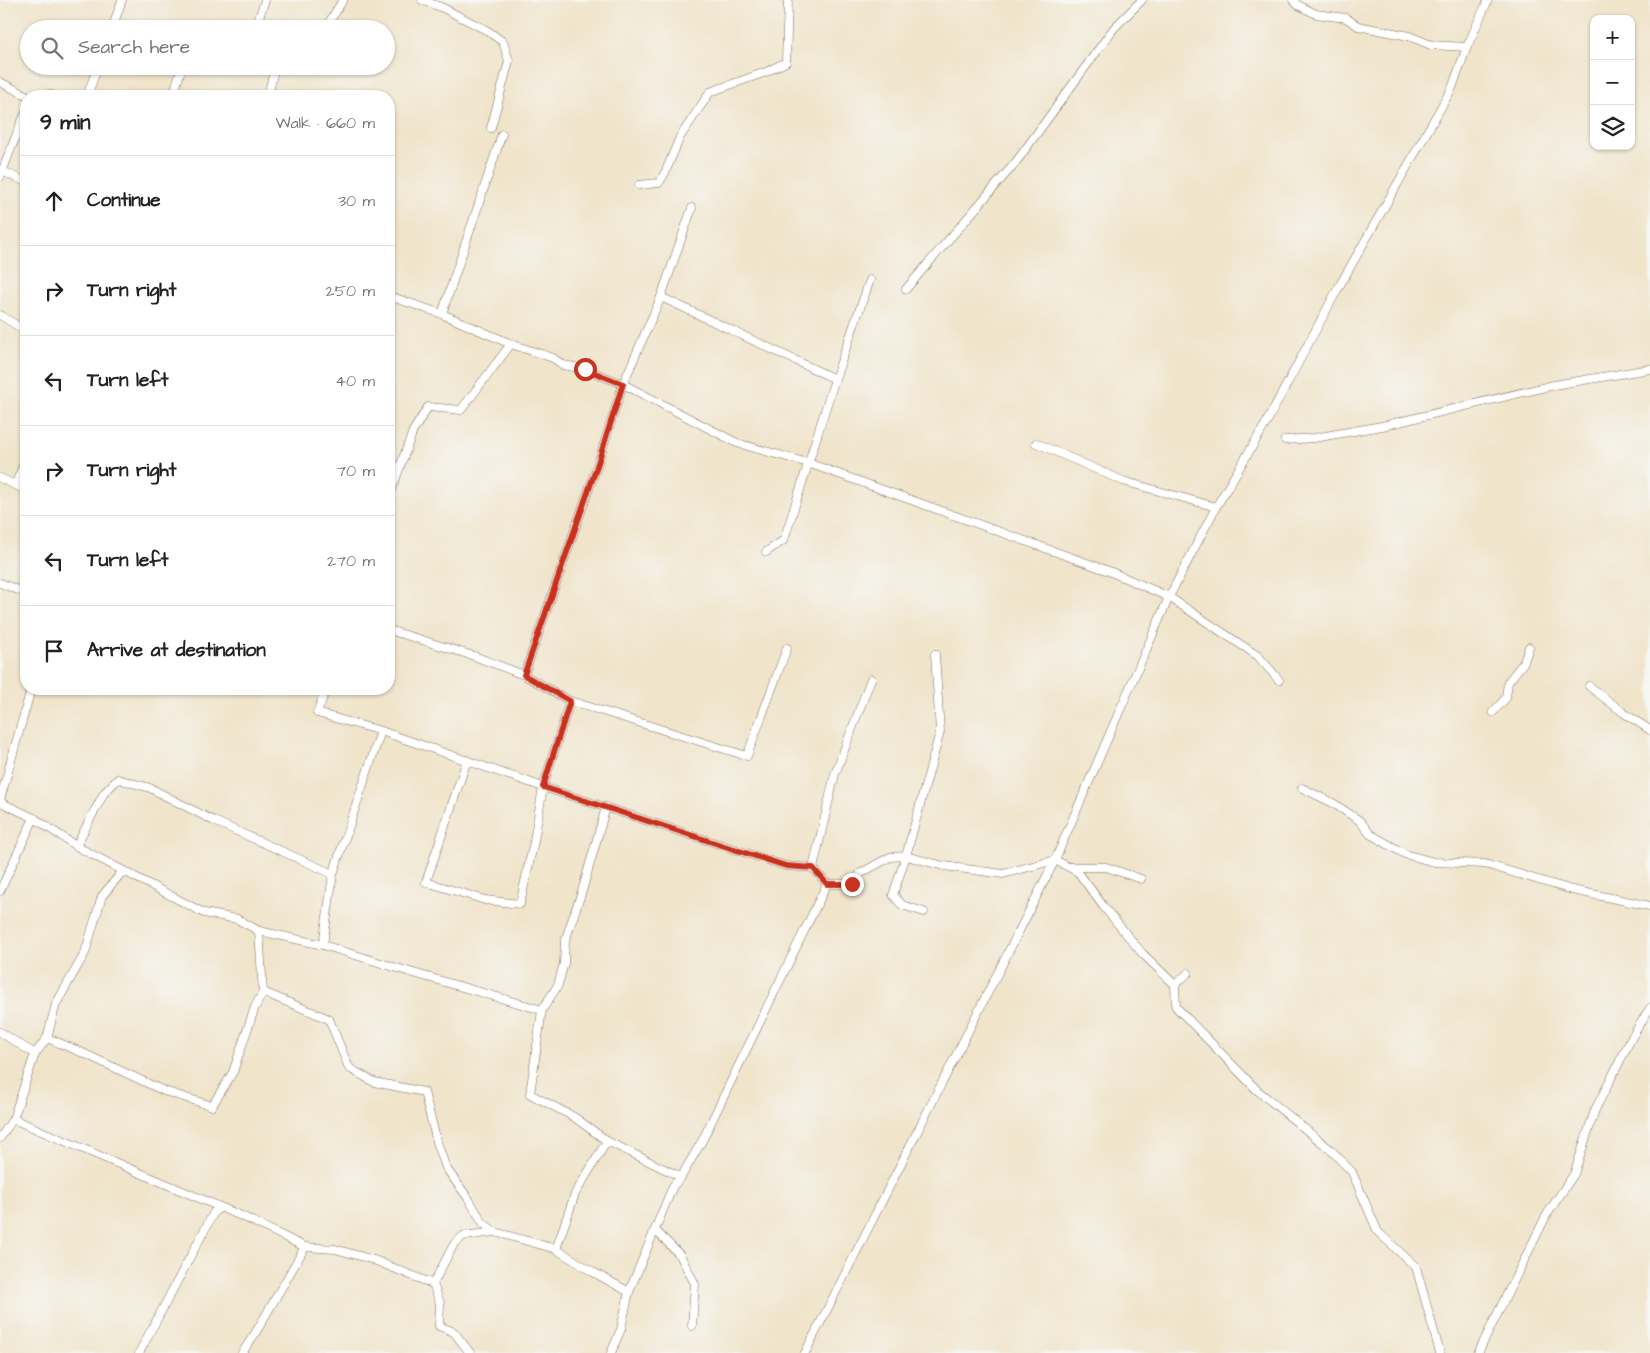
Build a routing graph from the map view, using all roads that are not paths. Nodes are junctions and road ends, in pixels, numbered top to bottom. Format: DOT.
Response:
graph roads {
  1 [pos="122,0"];
  2 [pos="264,0"];
  3 [pos="343,0"];
  4 [pos="422,0"];
  5 [pos="788,0"];
  6 [pos="1142,0"];
  7 [pos="1293,0"];
  8 [pos="1488,0"];
  9 [pos="115,20"];
  10 [pos="258,20"];
  11 [pos="331,20"];
  12 [pos="1468,47"];
  13 [pos="95,75"];
  14 [pos="179,75"];
  15 [pos="273,75"];
  16 [pos="0,82"];
  17 [pos="90,90"];
  18 [pos="175,90"];
  19 [pos="269,90"];
  20 [pos="20,92"];
  21 [pos="20,126"];
  22 [pos="491,128"];
  23 [pos="502,134"];
  24 [pos="1,173"];
  25 [pos="20,180"];
  26 [pos="639,185"];
  27 [pos="692,208"];
  28 [pos="870,280"];
  29 [pos="906,289"];
  30 [pos="661,297"];
  31 [pos="395,298"];
  32 [pos="442,314"];
  33 [pos="0,315"];
  34 [pos="20,327"];
  35 [pos="511,344"];
  36 [pos="1650,369"];
  37 [pos="835,379"];
  38 [pos="623,384"];
  39 [pos="1285,440"];
  40 [pos="1036,443"];
  41 [pos="808,463"];
  42 [pos="20,473"];
  43 [pos="0,478"];
  44 [pos="395,480"];
  45 [pos="15,485"];
  46 [pos="20,487"];
  47 [pos="1216,507"];
  48 [pos="766,552"];
  49 [pos="0,583"];
  50 [pos="20,591"];
  51 [pos="1169,597"];
  52 [pos="395,632"];
  53 [pos="1529,647"];
  54 [pos="787,648"];
  55 [pos="935,654"];
  56 [pos="524,675"];
  57 [pos="871,679"];
  58 [pos="1279,680"];
  59 [pos="1589,686"];
  60 [pos="29,695"];
  61 [pos="324,695"];
  62 [pos="570,701"];
  63 [pos="1493,712"];
  64 [pos="1650,730"];
  65 [pos="381,731"];
  66 [pos="467,760"];
  67 [pos="543,787"];
  68 [pos="1302,788"];
  69 [pos="0,801"];
  70 [pos="606,807"];
  71 [pos="34,818"];
  72 [pos="76,846"];
  73 [pos="906,856"];
  74 [pos="1055,860"];
  75 [pos="1067,866"];
  76 [pos="813,868"];
  77 [pos="123,871"];
  78 [pos="333,874"];
  79 [pos="1141,879"];
  80 [pos="827,884"];
  81 [pos="0,890"];
  82 [pos="1650,906"];
  83 [pos="924,912"];
  84 [pos="259,931"];
  85 [pos="323,945"];
  86 [pos="1188,973"];
  87 [pos="1175,986"];
  88 [pos="263,992"];
  89 [pos="1650,1008"];
  90 [pos="542,1010"];
  91 [pos="0,1032"];
  92 [pos="47,1038"];
  93 [pos="35,1054"];
  94 [pos="14,1119"];
  95 [pos="0,1138"];
  96 [pos="606,1141"];
  97 [pos="681,1177"];
  98 [pos="220,1208"];
  99 [pos="655,1230"];
  100 [pos="495,1232"];
  101 [pos="305,1247"];
  102 [pos="556,1249"];
  103 [pos="433,1284"];
  104 [pos="629,1292"];
  105 [pos="692,1326"];
  106 [pos="139,1353"];
  107 [pos="242,1353"];
  108 [pos="470,1353"];
  109 [pos="611,1353"];
  110 [pos="805,1353"];
  111 [pos="1440,1353"];
  112 [pos="1478,1353"];
  1 -- 9 [label="street"];
  2 -- 10 [label="street"];
  3 -- 11 [label="street"];
  4 -- 22 [label="street"];
  5 -- 26 [label="street"];
  6 -- 29 [label="street"];
  7 -- 12 [label="street"];
  8 -- 12 [label="street"];
  12 -- 47 [label="street"];
  13 -- 17 [label="street"];
  14 -- 18 [label="street"];
  15 -- 19 [label="street"];
  16 -- 20 [label="street"];
  21 -- 24 [label="street"];
  23 -- 32 [label="street"];
  24 -- 25 [label="street"];
  27 -- 30 [label="street"];
  28 -- 37 [label="street"];
  30 -- 37 [label="street"];
  30 -- 38 [label="street"];
  31 -- 32 [label="street"];
  32 -- 35 [label="street"];
  33 -- 34 [label="street"];
  35 -- 38 [label="street"];
  35 -- 44 [label="street"];
  36 -- 39 [label="street"];
  37 -- 41 [label="street"];
  38 -- 41 [label="street"];
  38 -- 56 [label="street"];
  40 -- 47 [label="street"];
  41 -- 48 [label="street"];
  41 -- 51 [label="street"];
  42 -- 45 [label="street"];
  43 -- 45 [label="street"];
  45 -- 46 [label="street"];
  47 -- 51 [label="street"];
  49 -- 50 [label="street"];
  51 -- 58 [label="street"];
  51 -- 74 [label="street"];
  52 -- 56 [label="street"];
  53 -- 63 [label="street"];
  54 -- 62 [label="street"];
  55 -- 73 [label="street"];
  56 -- 62 [label="street"];
  57 -- 76 [label="street"];
  59 -- 64 [label="street"];
  60 -- 69 [label="street"];
  61 -- 65 [label="street"];
  62 -- 67 [label="street"];
  65 -- 66 [label="street"];
  65 -- 78 [label="street"];
  66 -- 67 [label="street"];
  66 -- 67 [label="street"];
  67 -- 70 [label="street"];
  68 -- 82 [label="street"];
  69 -- 71 [label="street"];
  70 -- 76 [label="street"];
  70 -- 90 [label="street"];
  71 -- 72 [label="street"];
  71 -- 81 [label="street"];
  72 -- 77 [label="street"];
  72 -- 78 [label="street"];
  73 -- 74 [label="street"];
  73 -- 80 [label="street"];
  73 -- 83 [label="street"];
  74 -- 75 [label="street"];
  74 -- 110 [label="street"];
  75 -- 79 [label="street"];
  75 -- 87 [label="street"];
  76 -- 80 [label="street"];
  77 -- 84 [label="street"];
  77 -- 92 [label="street"];
  78 -- 85 [label="street"];
  80 -- 97 [label="street"];
  84 -- 85 [label="street"];
  84 -- 88 [label="street"];
  85 -- 90 [label="street"];
  86 -- 87 [label="street"];
  87 -- 111 [label="street"];
  88 -- 92 [label="street"];
  88 -- 100 [label="street"];
  89 -- 112 [label="street"];
  90 -- 96 [label="street"];
  91 -- 93 [label="street"];
  92 -- 93 [label="street"];
  93 -- 94 [label="street"];
  94 -- 95 [label="street"];
  94 -- 98 [label="street"];
  96 -- 97 [label="street"];
  96 -- 102 [label="street"];
  97 -- 99 [label="street"];
  98 -- 101 [label="street"];
  98 -- 106 [label="street"];
  99 -- 104 [label="street"];
  99 -- 105 [label="street"];
  100 -- 102 [label="street"];
  100 -- 103 [label="street"];
  101 -- 103 [label="street"];
  101 -- 107 [label="street"];
  102 -- 104 [label="street"];
  103 -- 108 [label="street"];
  104 -- 109 [label="street"];
}
